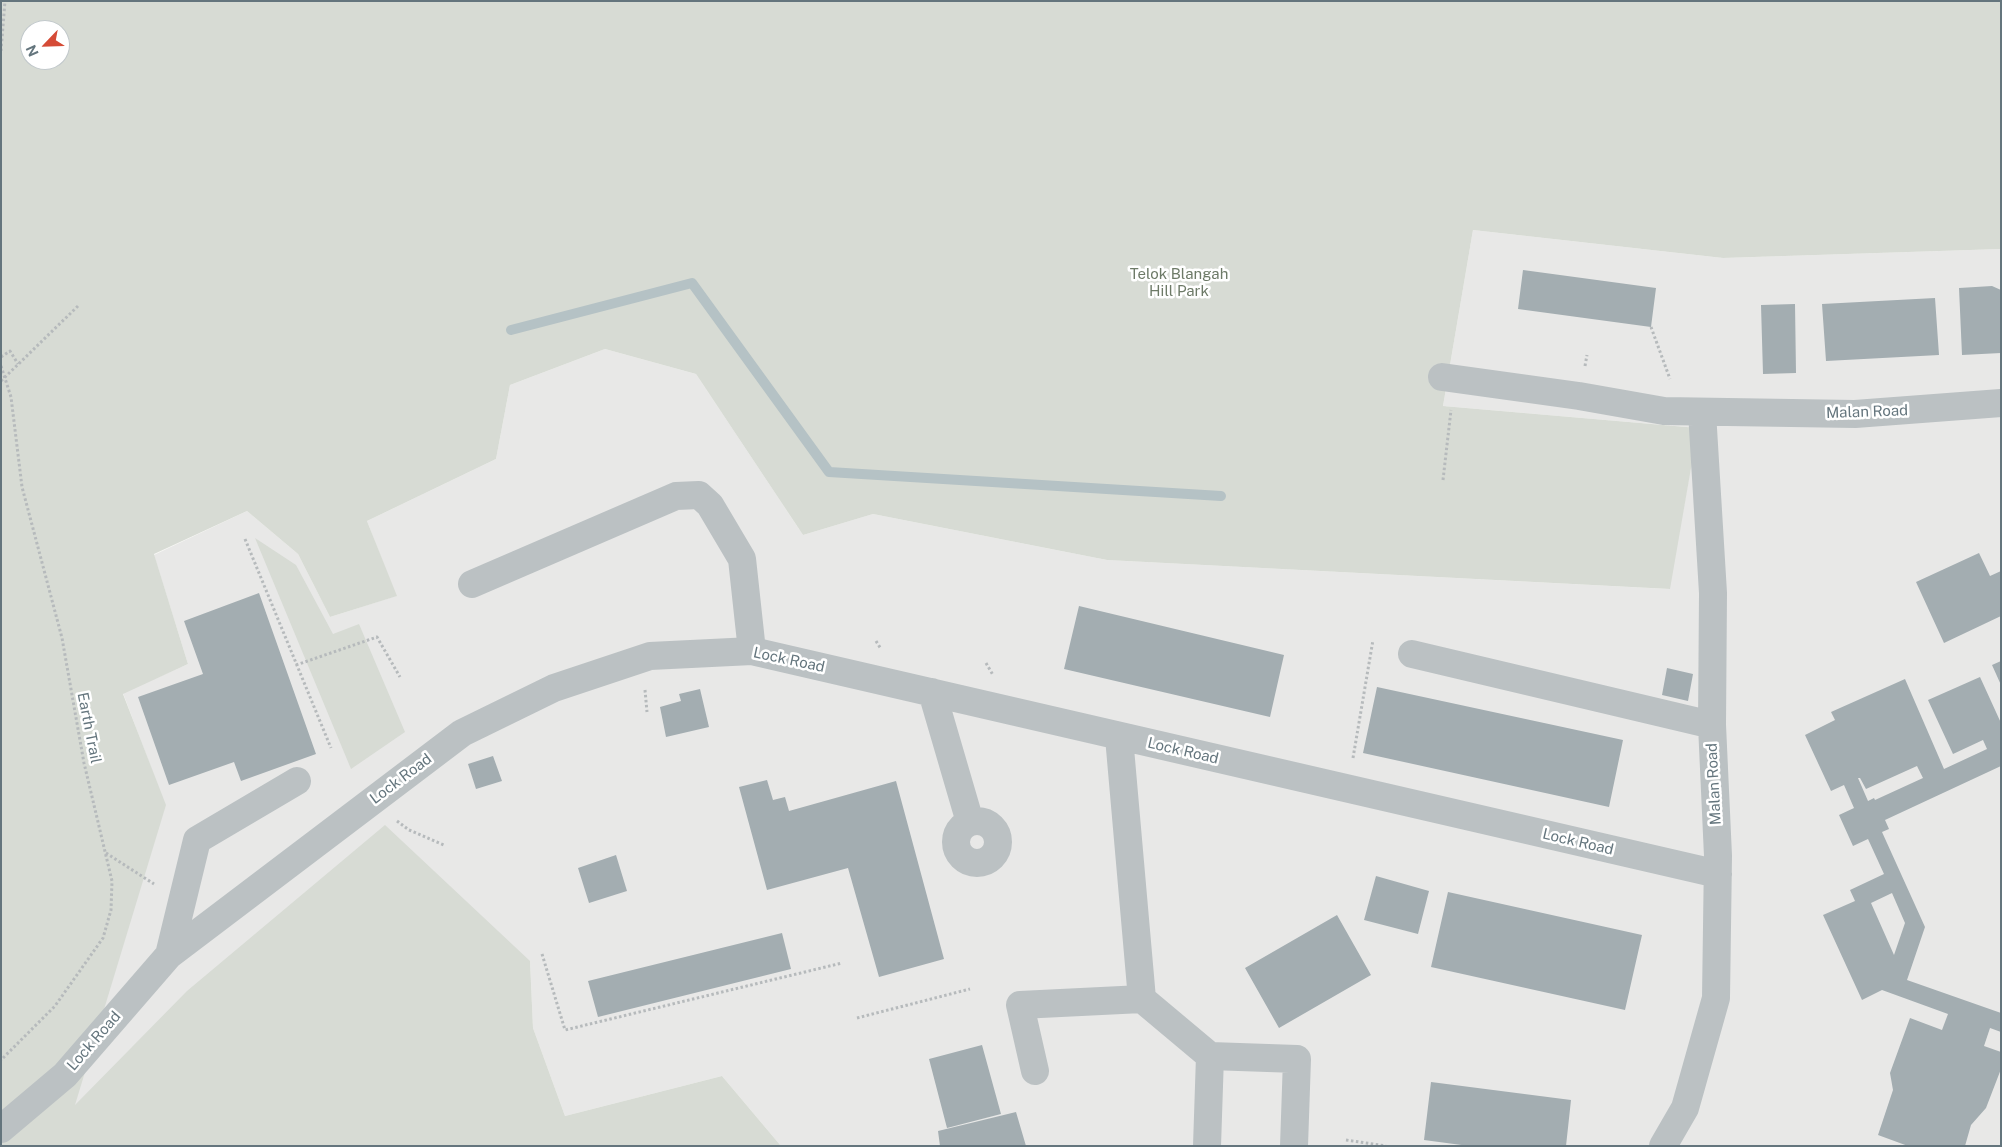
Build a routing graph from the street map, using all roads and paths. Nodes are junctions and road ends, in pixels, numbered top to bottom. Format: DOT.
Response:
graph roads {
  1 [pos="5,1"];
  2 [pos="1,51"];
  3 [pos="78,306"];
  4 [pos="1651,327"];
  5 [pos="1,357"];
  6 [pos="18,364"];
  7 [pos="1,366"];
  8 [pos="1448,378"];
  9 [pos="1670,379"];
  10 [pos="1,381"];
  11 [pos="2001,403"];
  12 [pos="1702,412"];
  13 [pos="1443,480"];
  14 [pos="245,539"];
  15 [pos="472,584"];
  16 [pos="1373,640"];
  17 [pos="752,651"];
  18 [pos="1412,654"];
  19 [pos="986,663"];
  20 [pos="296,664"];
  21 [pos="994,676"];
  22 [pos="400,677"];
  23 [pos="932,692"];
  24 [pos="1712,725"];
  25 [pos="1119,737"];
  26 [pos="331,748"];
  27 [pos="297,781"];
  28 [pos="1348,789"];
  29 [pos="395,819"];
  30 [pos="970,822"];
  31 [pos="444,845"];
  32 [pos="1718,874"];
  33 [pos="542,954"];
  34 [pos="169,955"];
  35 [pos="842,963"];
  36 [pos="970,989"];
  37 [pos="1142,999"];
  38 [pos="857,1018"];
  39 [pos="1210,1056"];
  40 [pos="1,1060"];
  41 [pos="1035,1071"];
  42 [pos="1,1129"];
  43 [pos="1346,1140"];
  44 [pos="1207,1146"];
  45 [pos="1294,1146"];
  46 [pos="1386,1146"];
  47 [pos="1663,1146"];
  1 -- 2 [label="path"];
  3 -- 6 [label="path, bridge"];
  4 -- 9 [label="path"];
  5 -- 6 [label="path"];
  6 -- 10 [label="path, bridge"];
  7 -- 40 [label="path, Earth Trail"];
  8 -- 12 [label="street, Malan Road"];
  8 -- 13 [label="path"];
  11 -- 12 [label="street, Malan Road"];
  12 -- 24 [label="street, Malan Road"];
  14 -- 20 [label="path"];
  15 -- 17 [label="street"];
  16 -- 28 [label="path"];
  17 -- 23 [label="street, Lock Road"];
  17 -- 34 [label="street, Lock Road"];
  18 -- 24 [label="street"];
  19 -- 21 [label="path"];
  20 -- 22 [label="path"];
  20 -- 26 [label="path"];
  23 -- 25 [label="street, Lock Road"];
  23 -- 30 [label="street"];
  24 -- 32 [label="street, Malan Road"];
  25 -- 28 [label="street, Lock Road"];
  25 -- 37 [label="street"];
  27 -- 34 [label="street"];
  28 -- 32 [label="street, Lock Road"];
  29 -- 31 [label="path"];
  32 -- 47 [label="street, Malan Road"];
  33 -- 35 [label="path"];
  34 -- 42 [label="street, Lock Road"];
  36 -- 38 [label="path"];
  37 -- 39 [label="street"];
  37 -- 41 [label="street"];
  39 -- 44 [label="street"];
  39 -- 45 [label="street"];
  43 -- 46 [label="path"];
}
